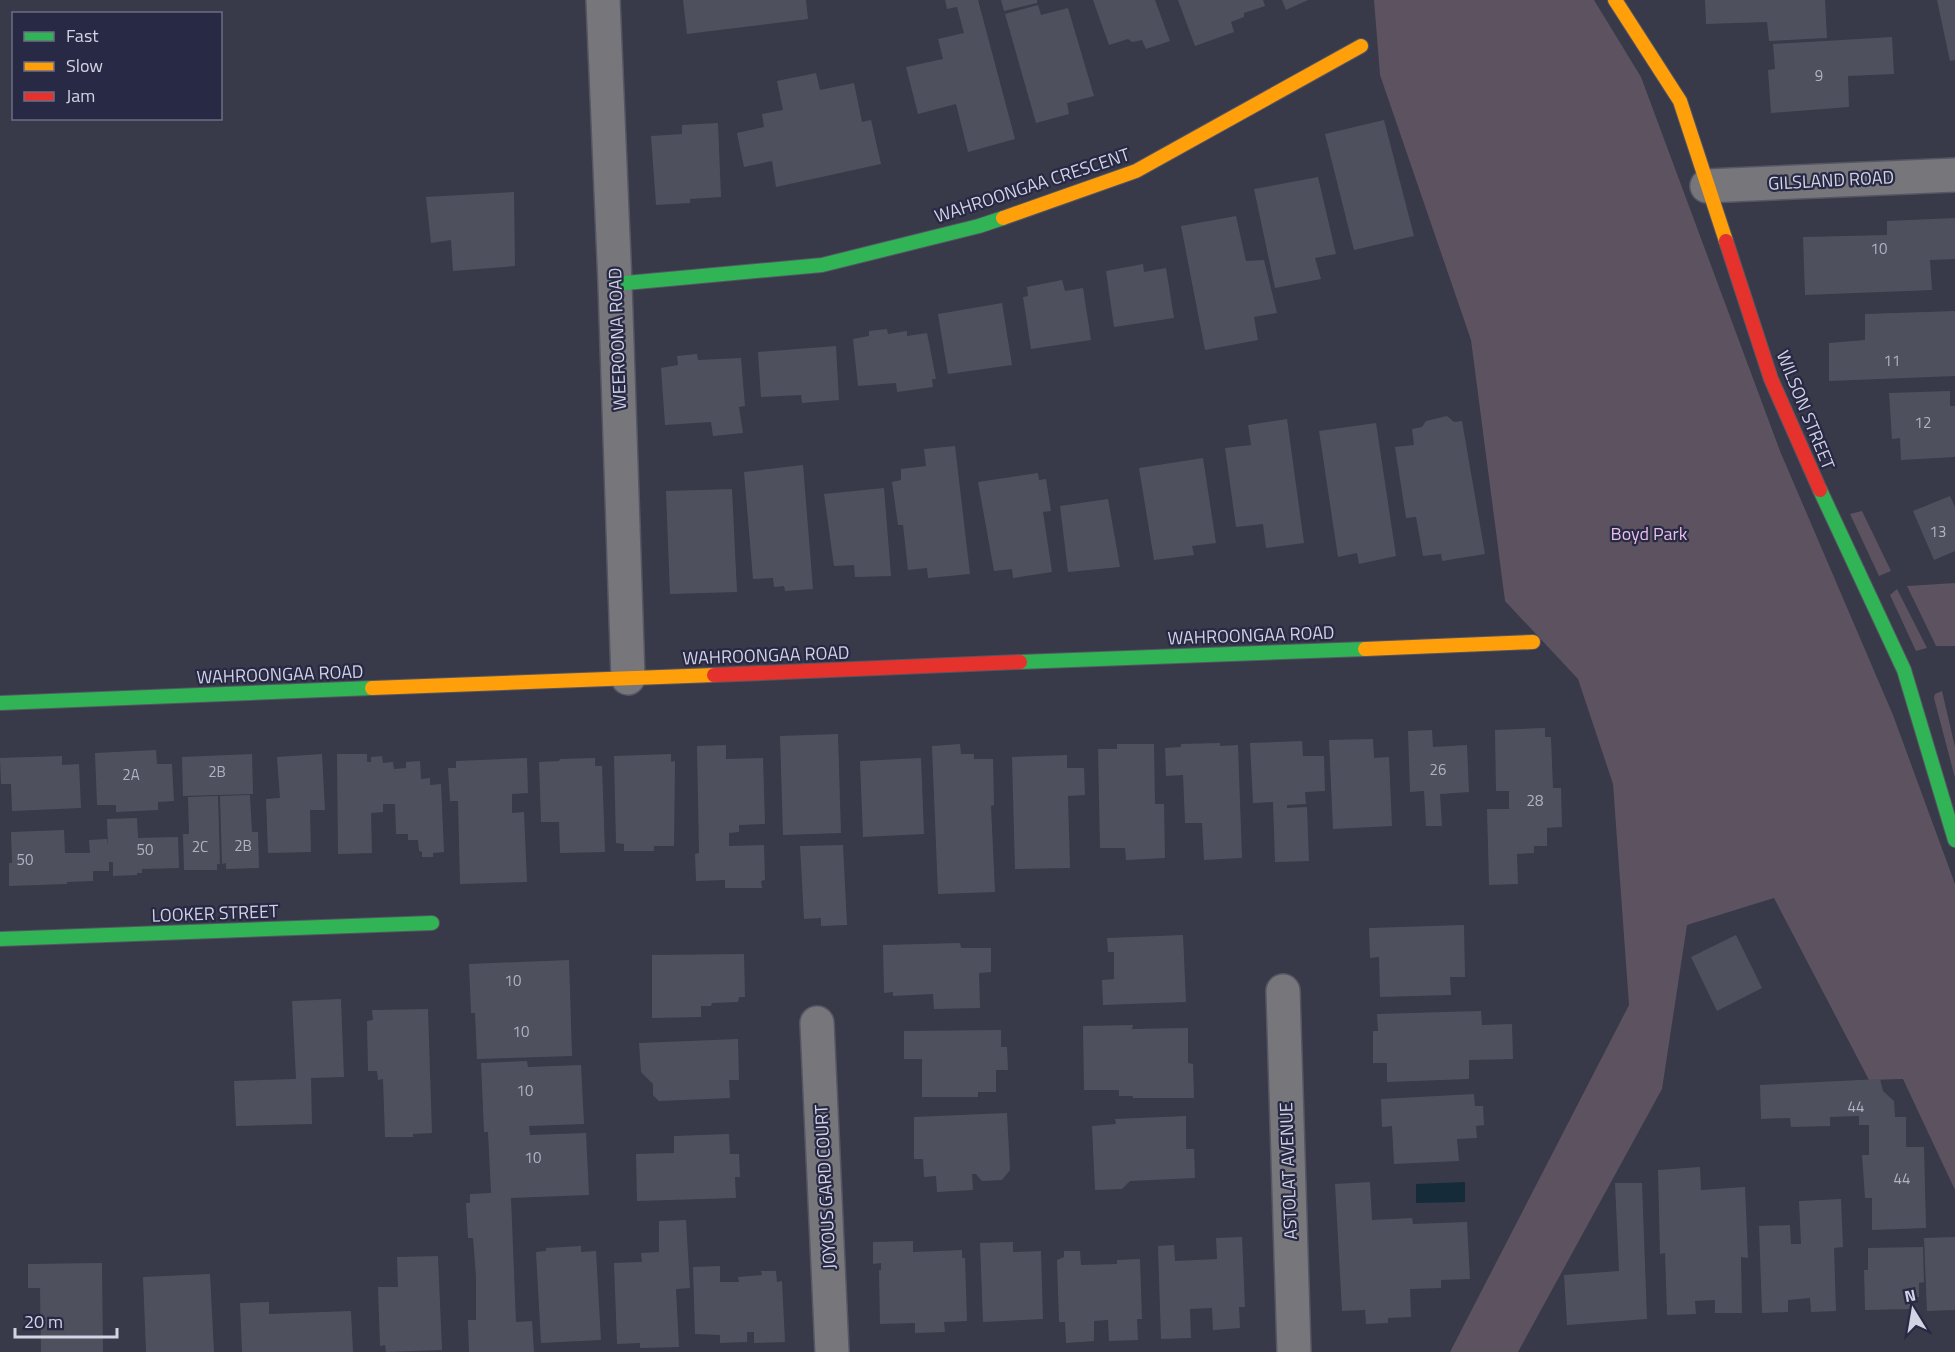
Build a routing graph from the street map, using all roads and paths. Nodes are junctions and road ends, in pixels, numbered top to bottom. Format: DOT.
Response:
graph roads {
  1 [pos="603,0"];
  2 [pos="1615,0"];
  3 [pos="1361,46"];
  4 [pos="1955,175"];
  5 [pos="1707,186"];
  6 [pos="615,284"];
  7 [pos="1533,642"];
  8 [pos="628,678"];
  9 [pos="0,703"];
  10 [pos="1955,840"];
  11 [pos="432,923"];
  12 [pos="0,939"];
  13 [pos="1283,991"];
  14 [pos="817,1023"];
  15 [pos="832,1352"];
  16 [pos="1294,1352"];
  1 -- 6 [label="street, WEEROONA ROAD"];
  2 -- 5 [label="street, WILSON STREET"];
  3 -- 6 [label="street, WAHROONGAA CRESCENT"];
  4 -- 5 [label="street, GILSLAND ROAD"];
  5 -- 10 [label="street, WILSON STREET"];
  6 -- 8 [label="street, WEEROONA ROAD"];
  7 -- 8 [label="street, WAHROONGAA ROAD"];
  8 -- 9 [label="street, WAHROONGAA ROAD"];
  11 -- 12 [label="street, LOOKER STREET"];
  13 -- 16 [label="street, ASTOLAT AVENUE"];
  14 -- 15 [label="street, JOYOUS GARD COURT"];
}
